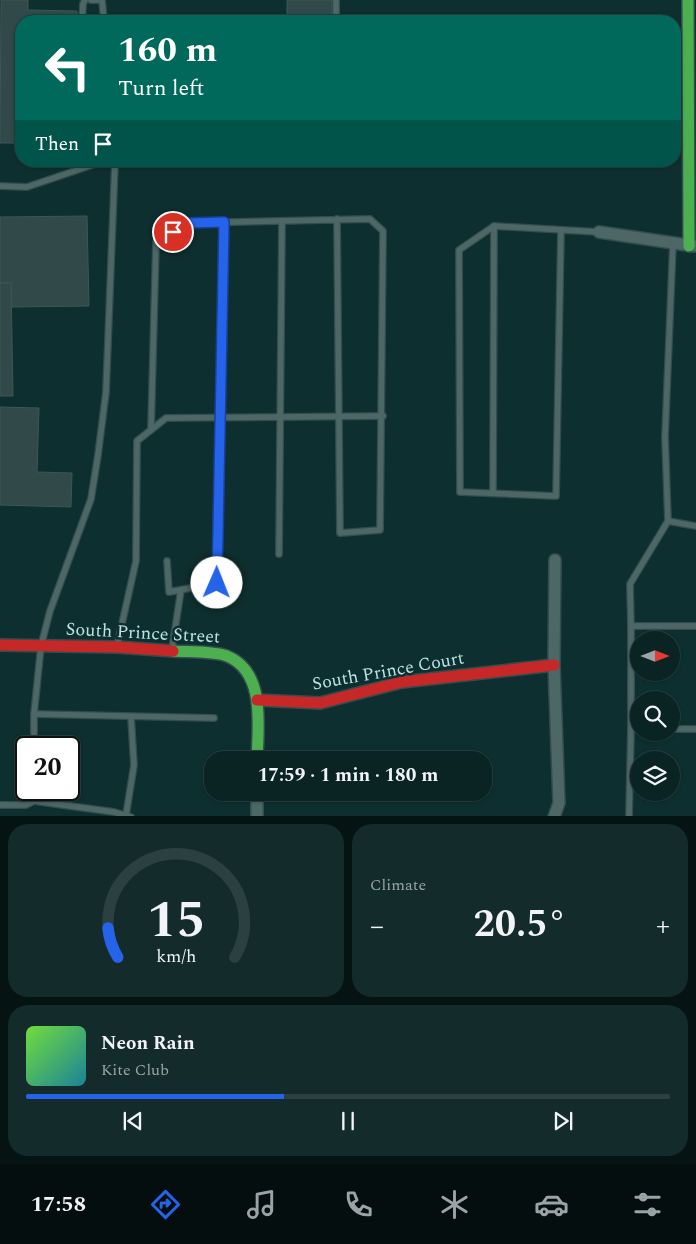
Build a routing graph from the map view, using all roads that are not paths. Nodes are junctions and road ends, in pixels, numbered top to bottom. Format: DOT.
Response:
graph roads {
  1 [pos="85,0"];
  2 [pos="91,0"];
  3 [pos="102,0"];
  4 [pos="336,0"];
  5 [pos="688,0"];
  6 [pos="82,15"];
  7 [pos="103,15"];
  8 [pos="336,15"];
  9 [pos="86,167"];
  10 [pos="115,167"];
  11 [pos="0,186"];
  12 [pos="337,219"];
  13 [pos="282,221"];
  14 [pos="224,222"];
  15 [pos="494,226"];
  16 [pos="560,230"];
  17 [pos="600,232"];
  18 [pos="673,243"];
  19 [pos="693,246"];
  20 [pos="338,416"];
  21 [pos="383,416"];
  22 [pos="220,417"];
  23 [pos="279,417"];
  24 [pos="151,430"];
  25 [pos="493,494"];
  26 [pos="668,521"];
  27 [pos="696,526"];
  28 [pos="278,554"];
  29 [pos="555,560"];
  30 [pos="167,561"];
  31 [pos="181,590"];
  32 [pos="630,626"];
  33 [pos="696,626"];
  34 [pos="0,645"];
  35 [pos="41,646"];
  36 [pos="117,647"];
  37 [pos="171,651"];
  38 [pos="554,665"];
  39 [pos="631,691"];
  40 [pos="257,700"];
  41 [pos="34,714"];
  42 [pos="132,717"];
  43 [pos="214,718"];
  44 [pos="680,729"];
  45 [pos="696,729"];
  46 [pos="34,736"];
  47 [pos="631,741"];
  48 [pos="257,751"];
  49 [pos="34,801"];
  50 [pos="256,801"];
  51 [pos="0,805"];
  52 [pos="129,816"];
  53 [pos="256,816"];
  54 [pos="554,816"];
  55 [pos="629,816"];
  1 -- 6 [label="lane"];
  2 -- 3 [label="lane"];
  3 -- 7 [label="lane"];
  4 -- 8 [label="lane"];
  5 -- 19 [label="street"];
  9 -- 11 [label="lane"];
  10 -- 35 [label="lane"];
  12 -- 13 [label="lane"];
  12 -- 20 [label="lane"];
  12 -- 21 [label="lane"];
  13 -- 14 [label="lane"];
  13 -- 23 [label="lane"];
  14 -- 22 [label="lane"];
  14 -- 24 [label="lane"];
  15 -- 16 [label="lane"];
  15 -- 25 [label="lane"];
  15 -- 25 [label="lane"];
  16 -- 17 [label="lane"];
  16 -- 25 [label="lane"];
  17 -- 18 [label="street"];
  18 -- 19 [label="street"];
  18 -- 26 [label="lane"];
  20 -- 21 [label="lane"];
  20 -- 21 [label="lane"];
  20 -- 23 [label="lane"];
  22 -- 23 [label="lane"];
  22 -- 24 [label="lane"];
  22 -- 31 [label="lane"];
  23 -- 28 [label="lane"];
  24 -- 36 [label="lane"];
  26 -- 27 [label="lane"];
  26 -- 32 [label="lane"];
  29 -- 38 [label="street"];
  30 -- 31 [label="lane"];
  31 -- 37 [label="lane"];
  32 -- 33 [label="lane"];
  32 -- 39 [label="lane"];
  34 -- 35 [label="street, South Prince Street"];
  35 -- 36 [label="street, South Prince Street"];
  35 -- 41 [label="lane"];
  36 -- 37 [label="street, South Prince Street"];
  37 -- 40 [label="street, South Prince Street"];
  38 -- 40 [label="street, South Prince Court"];
  38 -- 54 [label="street"];
  40 -- 48 [label="street"];
  41 -- 42 [label="lane"];
  41 -- 46 [label="lane"];
  42 -- 43 [label="lane"];
  42 -- 52 [label="lane"];
  44 -- 45 [label="lane"];
  47 -- 55 [label="lane"];
  49 -- 51 [label="lane"];
  49 -- 52 [label="lane"];
  50 -- 53 [label="street"];
}
